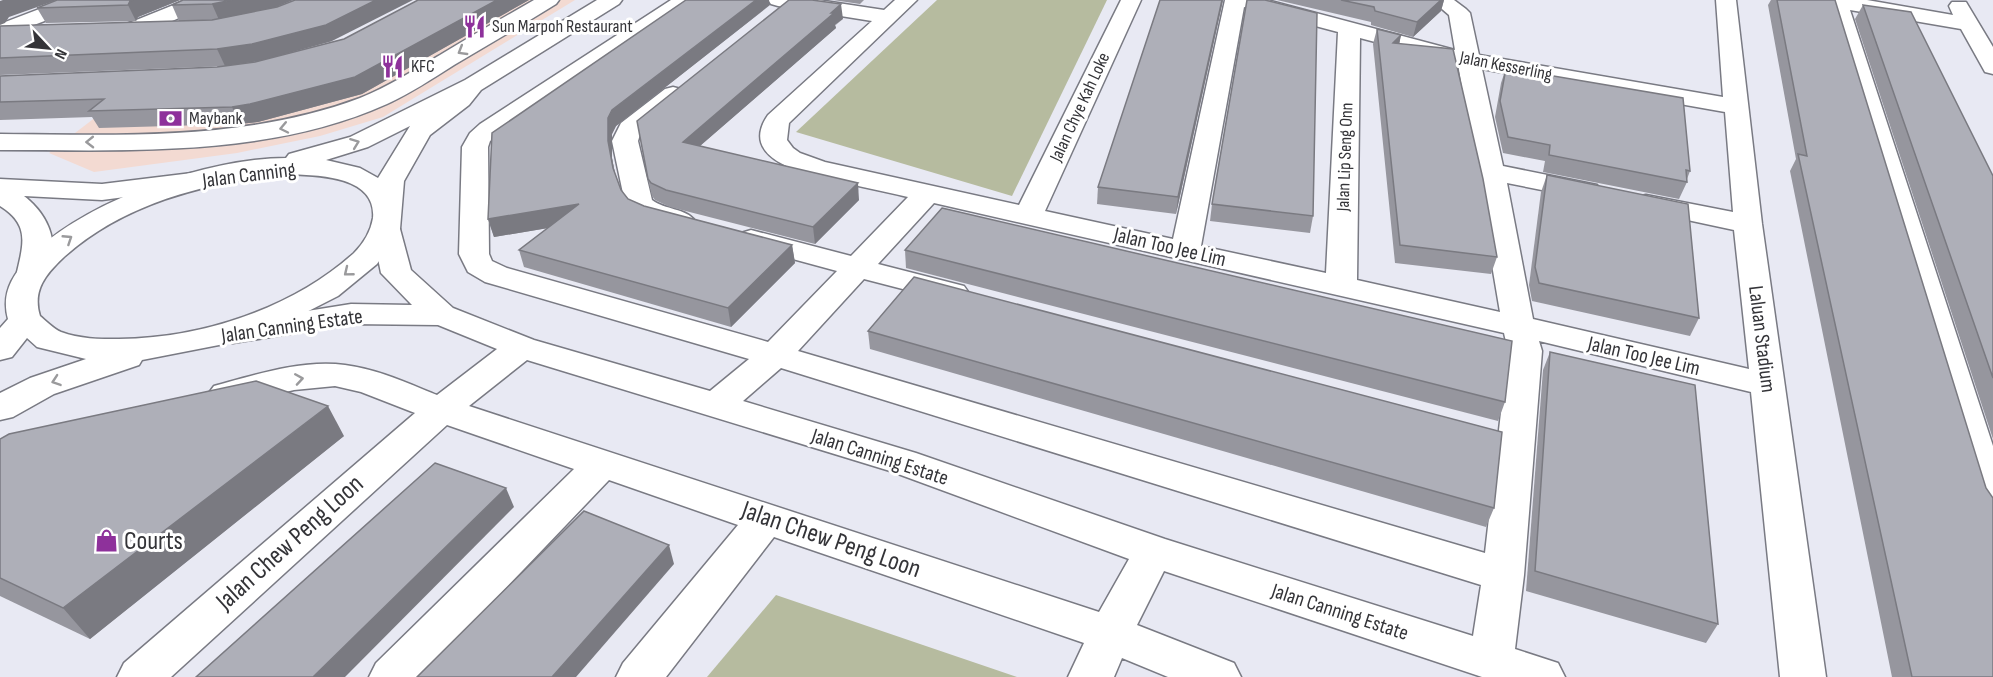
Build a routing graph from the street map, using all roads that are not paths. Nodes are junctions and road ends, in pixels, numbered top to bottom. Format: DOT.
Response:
graph roads {
  1 [pos="82,0"];
  2 [pos="204,0"];
  3 [pos="549,0"];
  4 [pos="612,0"];
  5 [pos="685,0"];
  6 [pos="1131,0"];
  7 [pos="1235,0"];
  8 [pos="1243,0"];
  9 [pos="1429,0"];
  10 [pos="1726,0"];
  11 [pos="1956,0"];
  12 [pos="1834,1"];
  13 [pos="1889,5"];
  14 [pos="781,6"];
  15 [pos="898,9"];
  16 [pos="1969,24"];
  17 [pos="1349,28"];
  18 [pos="188,29"];
  19 [pos="132,30"];
  20 [pos="108,31"];
  21 [pos="0,32"];
  22 [pos="60,32"];
  23 [pos="1468,60"];
  24 [pos="1993,67"];
  25 [pos="698,74"];
  26 [pos="473,85"];
  27 [pos="1737,106"];
  28 [pos="0,141"];
  29 [pos="237,172"];
  30 [pos="1491,172"];
  31 [pos="196,180"];
  32 [pos="0,188"];
  33 [pos="928,193"];
  34 [pos="0,194"];
  35 [pos="1029,214"];
  36 [pos="387,218"];
  37 [pos="1748,224"];
  38 [pos="1185,251"];
  39 [pos="858,268"];
  40 [pos="32,272"];
  41 [pos="1341,285"];
  42 [pos="985,301"];
  43 [pos="442,315"];
  44 [pos="25,320"];
  45 [pos="1518,326"];
  46 [pos="207,338"];
  47 [pos="522,347"];
  48 [pos="0,349"];
  49 [pos="152,349"];
  50 [pos="775,355"];
  51 [pos="1768,385"];
  52 [pos="194,400"];
  53 [pos="716,405"];
  54 [pos="0,408"];
  55 [pos="441,410"];
  56 [pos="602,464"];
  57 [pos="1993,506"];
  58 [pos="767,518"];
  59 [pos="1154,552"];
  60 [pos="1503,574"];
  61 [pos="1110,634"];
  62 [pos="1491,661"];
  63 [pos="140,677"];
  64 [pos="392,677"];
  65 [pos="639,677"];
  66 [pos="1091,677"];
  67 [pos="1218,677"];
  68 [pos="1542,677"];
  69 [pos="1803,677"];
  1 -- 21 [label="street"];
  2 -- 19 [label="street"];
  3 -- 28 [label="street, one-way"];
  4 -- 26 [label="street"];
  5 -- 50 [label="street"];
  6 -- 35 [label="street, Jalan Chye Kah Loke"];
  7 -- 38 [label="street"];
  8 -- 17 [label="street, Jalan Kesserling"];
  9 -- 23 [label="street"];
  10 -- 27 [label="street, Laluan Stadium"];
  11 -- 16 [label="street"];
  12 -- 13 [label="street"];
  12 -- 57 [label="street"];
  13 -- 16 [label="street"];
  14 -- 15 [label="street"];
  15 -- 33 [label="street, Jalan Too Jee Lim"];
  16 -- 24 [label="street"];
  17 -- 23 [label="street, Jalan Kesserling"];
  17 -- 41 [label="street, Jalan Lip Seng Onn"];
  18 -- 19 [label="street"];
  19 -- 20 [label="street"];
  21 -- 22 [label="street"];
  23 -- 27 [label="street, Jalan Kesserling"];
  23 -- 30 [label="street"];
  25 -- 39 [label="street"];
  29 -- 26 [label="street, one-way"];
  26 -- 36 [label="street"];
  27 -- 37 [label="street, Laluan Stadium"];
  29 -- 31 [label="street, Jalan Canning"];
  29 -- 36 [label="street, Jalan Canning"];
  30 -- 37 [label="street"];
  30 -- 45 [label="street"];
  31 -- 32 [label="street"];
  40 -- 31 [label="street, Jalan Canning, one-way"];
  33 -- 35 [label="street, Jalan Too Jee Lim"];
  33 -- 39 [label="street"];
  34 -- 40 [label="street"];
  35 -- 38 [label="street, Jalan Too Jee Lim"];
  36 -- 43 [label="street"];
  36 -- 46 [label="street, one-way"];
  37 -- 51 [label="street, Laluan Stadium"];
  38 -- 41 [label="street, Jalan Too Jee Lim"];
  39 -- 42 [label="street"];
  39 -- 50 [label="street"];
  40 -- 44 [label="street, Jalan Canning"];
  41 -- 45 [label="street, Jalan Too Jee Lim"];
  43 -- 46 [label="street, Jalan Canning Estate"];
  43 -- 47 [label="street, Jalan Canning Estate"];
  44 -- 48 [label="street"];
  44 -- 49 [label="street"];
  45 -- 51 [label="street, Jalan Too Jee Lim"];
  45 -- 60 [label="street"];
  46 -- 49 [label="street"];
  47 -- 53 [label="street, Jalan Canning Estate"];
  47 -- 55 [label="street, Jalan Chew Peng Loon"];
  49 -- 54 [label="street, one-way"];
  50 -- 53 [label="street"];
  50 -- 60 [label="street"];
  51 -- 69 [label="street, Laluan Stadium"];
  52 -- 55 [label="street, Jalan Chew Peng Loon, one-way"];
  53 -- 59 [label="street, Jalan Canning Estate"];
  55 -- 56 [label="street, Jalan Chew Peng Loon"];
  55 -- 63 [label="street, Jalan Chew Peng Loon"];
  56 -- 58 [label="street, Jalan Chew Peng Loon"];
  56 -- 64 [label="street"];
  58 -- 61 [label="street, Jalan Chew Peng Loon"];
  58 -- 65 [label="street"];
  59 -- 61 [label="street"];
  59 -- 62 [label="street, Jalan Canning Estate"];
  60 -- 62 [label="street"];
  61 -- 66 [label="street"];
  61 -- 67 [label="street, Jalan Chew Peng Loon"];
  62 -- 68 [label="street, Jalan Canning Estate"];
}
